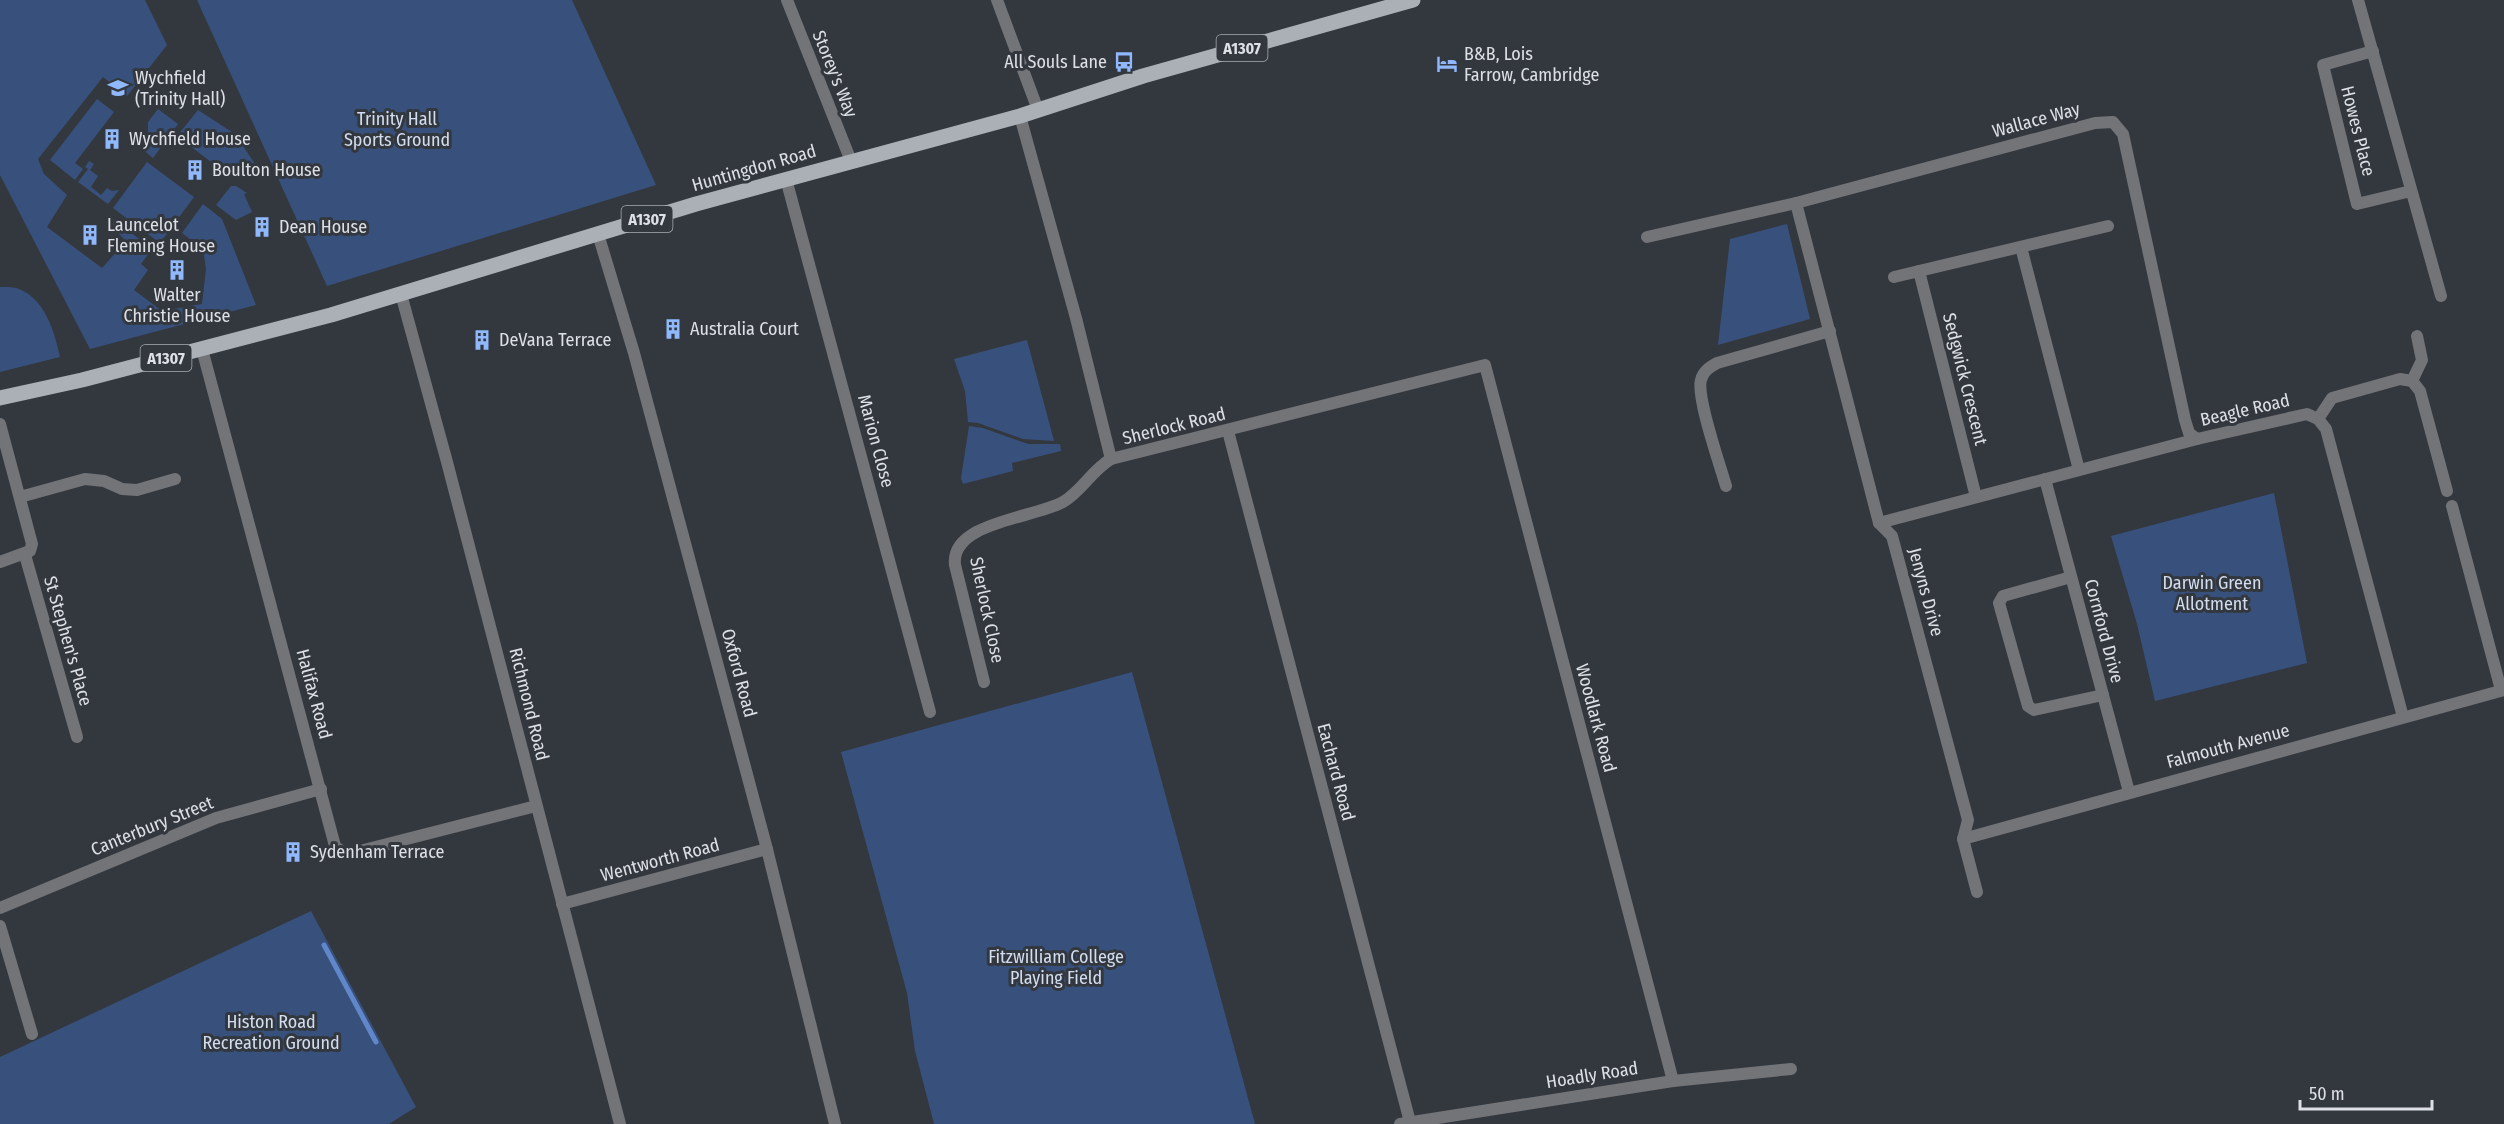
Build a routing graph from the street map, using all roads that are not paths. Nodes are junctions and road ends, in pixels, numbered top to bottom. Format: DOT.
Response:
graph roads {
  1 [pos="787,0"];
  2 [pos="997,0"];
  3 [pos="1413,0"];
  4 [pos="2358,0"];
  5 [pos="2373,51"];
  6 [pos="1038,111"];
  7 [pos="1020,116"];
  8 [pos="851,161"];
  9 [pos="786,179"];
  10 [pos="2411,191"];
  11 [pos="1796,203"];
  12 [pos="2108,226"];
  13 [pos="598,234"];
  14 [pos="1647,237"];
  15 [pos="2021,247"];
  16 [pos="1919,271"];
  17 [pos="1894,277"];
  18 [pos="401,294"];
  19 [pos="2441,296"];
  20 [pos="1830,332"];
  21 [pos="2418,336"];
  22 [pos="202,349"];
  23 [pos="1485,365"];
  24 [pos="2412,381"];
  25 [pos="0,398"];
  26 [pos="2318,419"];
  27 [pos="0,424"];
  28 [pos="1228,431"];
  29 [pos="2198,439"];
  30 [pos="1112,459"];
  31 [pos="2079,470"];
  32 [pos="175,479"];
  33 [pos="2045,479"];
  34 [pos="1726,486"];
  35 [pos="2448,491"];
  36 [pos="20,497"];
  37 [pos="1976,497"];
  38 [pos="2452,506"];
  39 [pos="1879,523"];
  40 [pos="28,549"];
  41 [pos="0,562"];
  42 [pos="2071,577"];
  43 [pos="984,682"];
  44 [pos="2503,690"];
  45 [pos="2103,695"];
  46 [pos="930,712"];
  47 [pos="2403,717"];
  48 [pos="77,737"];
  49 [pos="321,789"];
  50 [pos="2129,792"];
  51 [pos="536,806"];
  52 [pos="1963,839"];
  53 [pos="767,849"];
  54 [pos="1977,892"];
  55 [pos="562,904"];
  56 [pos="0,908"];
  57 [pos="1,935"];
  58 [pos="32,1034"];
  59 [pos="1791,1069"];
  60 [pos="1673,1081"];
  61 [pos="1405,1123"];
  62 [pos="620,1124"];
  63 [pos="835,1124"];
  1 -- 8 [label="street, Storey's Way"];
  2 -- 6 [label="street"];
  3 -- 6 [label="main road, Huntingdon Road / A1307"];
  4 -- 5 [label="street, Howes Place"];
  5 -- 10 [label="street, Howes Place"];
  5 -- 10 [label="street, Howes Place"];
  6 -- 7 [label="main road, Huntingdon Road / A1307"];
  7 -- 8 [label="main road, Huntingdon Road / A1307"];
  7 -- 30 [label="street, Sherlock Road"];
  8 -- 9 [label="main road, Huntingdon Road / A1307"];
  9 -- 13 [label="main road, Huntingdon Road / A1307"];
  9 -- 46 [label="street, Marion Close"];
  10 -- 19 [label="street, Howes Place"];
  11 -- 14 [label="street, Wallace Way"];
  11 -- 20 [label="street, Jenyns Drive"];
  11 -- 29 [label="street, Wallace Way"];
  12 -- 15 [label="street"];
  13 -- 18 [label="main road, Huntingdon Road / A1307"];
  13 -- 53 [label="street, Oxford Road"];
  15 -- 16 [label="street"];
  15 -- 31 [label="street"];
  16 -- 17 [label="street"];
  16 -- 37 [label="street, Sedgwick Crescent"];
  18 -- 22 [label="main road, Huntingdon Road / A1307"];
  18 -- 51 [label="street, Richmond Road"];
  20 -- 34 [label="street"];
  20 -- 39 [label="street, Jenyns Drive"];
  21 -- 24 [label="street"];
  22 -- 25 [label="main road, Huntingdon Road / A1307"];
  22 -- 49 [label="street, Halifax Road"];
  23 -- 28 [label="street, Sherlock Road"];
  23 -- 60 [label="street, Woodlark Road"];
  24 -- 26 [label="street"];
  24 -- 35 [label="street"];
  26 -- 29 [label="street, Beagle Road"];
  26 -- 47 [label="street"];
  27 -- 36 [label="street, St Stephen's Place"];
  28 -- 30 [label="street, Sherlock Road"];
  28 -- 61 [label="street, Eachard Road"];
  29 -- 31 [label="street, Beagle Road"];
  30 -- 43 [label="street, Sherlock Close"];
  31 -- 33 [label="street, Beagle Road"];
  32 -- 36 [label="street"];
  33 -- 37 [label="street, Beagle Road"];
  33 -- 42 [label="street, Cornford Drive"];
  36 -- 40 [label="street, St Stephen's Place"];
  37 -- 39 [label="street, Beagle Road"];
  38 -- 44 [label="street"];
  39 -- 52 [label="street, Jenyns Drive"];
  40 -- 41 [label="street"];
  40 -- 48 [label="street, St Stephen's Place"];
  42 -- 45 [label="street, Cornford Drive"];
  42 -- 45 [label="street"];
  44 -- 47 [label="street, Falmouth Avenue"];
  45 -- 50 [label="street, Cornford Drive"];
  47 -- 50 [label="street, Falmouth Avenue"];
  49 -- 51 [label="street, Halifax Road"];
  49 -- 56 [label="street, Canterbury Street"];
  50 -- 52 [label="street, Falmouth Avenue"];
  51 -- 55 [label="street, Richmond Road"];
  52 -- 54 [label="street, Jenyns Drive"];
  53 -- 55 [label="street, Wentworth Road"];
  53 -- 63 [label="street, Oxford Road"];
  55 -- 62 [label="street, Richmond Road"];
  57 -- 58 [label="street"];
  59 -- 60 [label="street, Hoadly Road"];
  60 -- 61 [label="street, Hoadly Road"];
}
